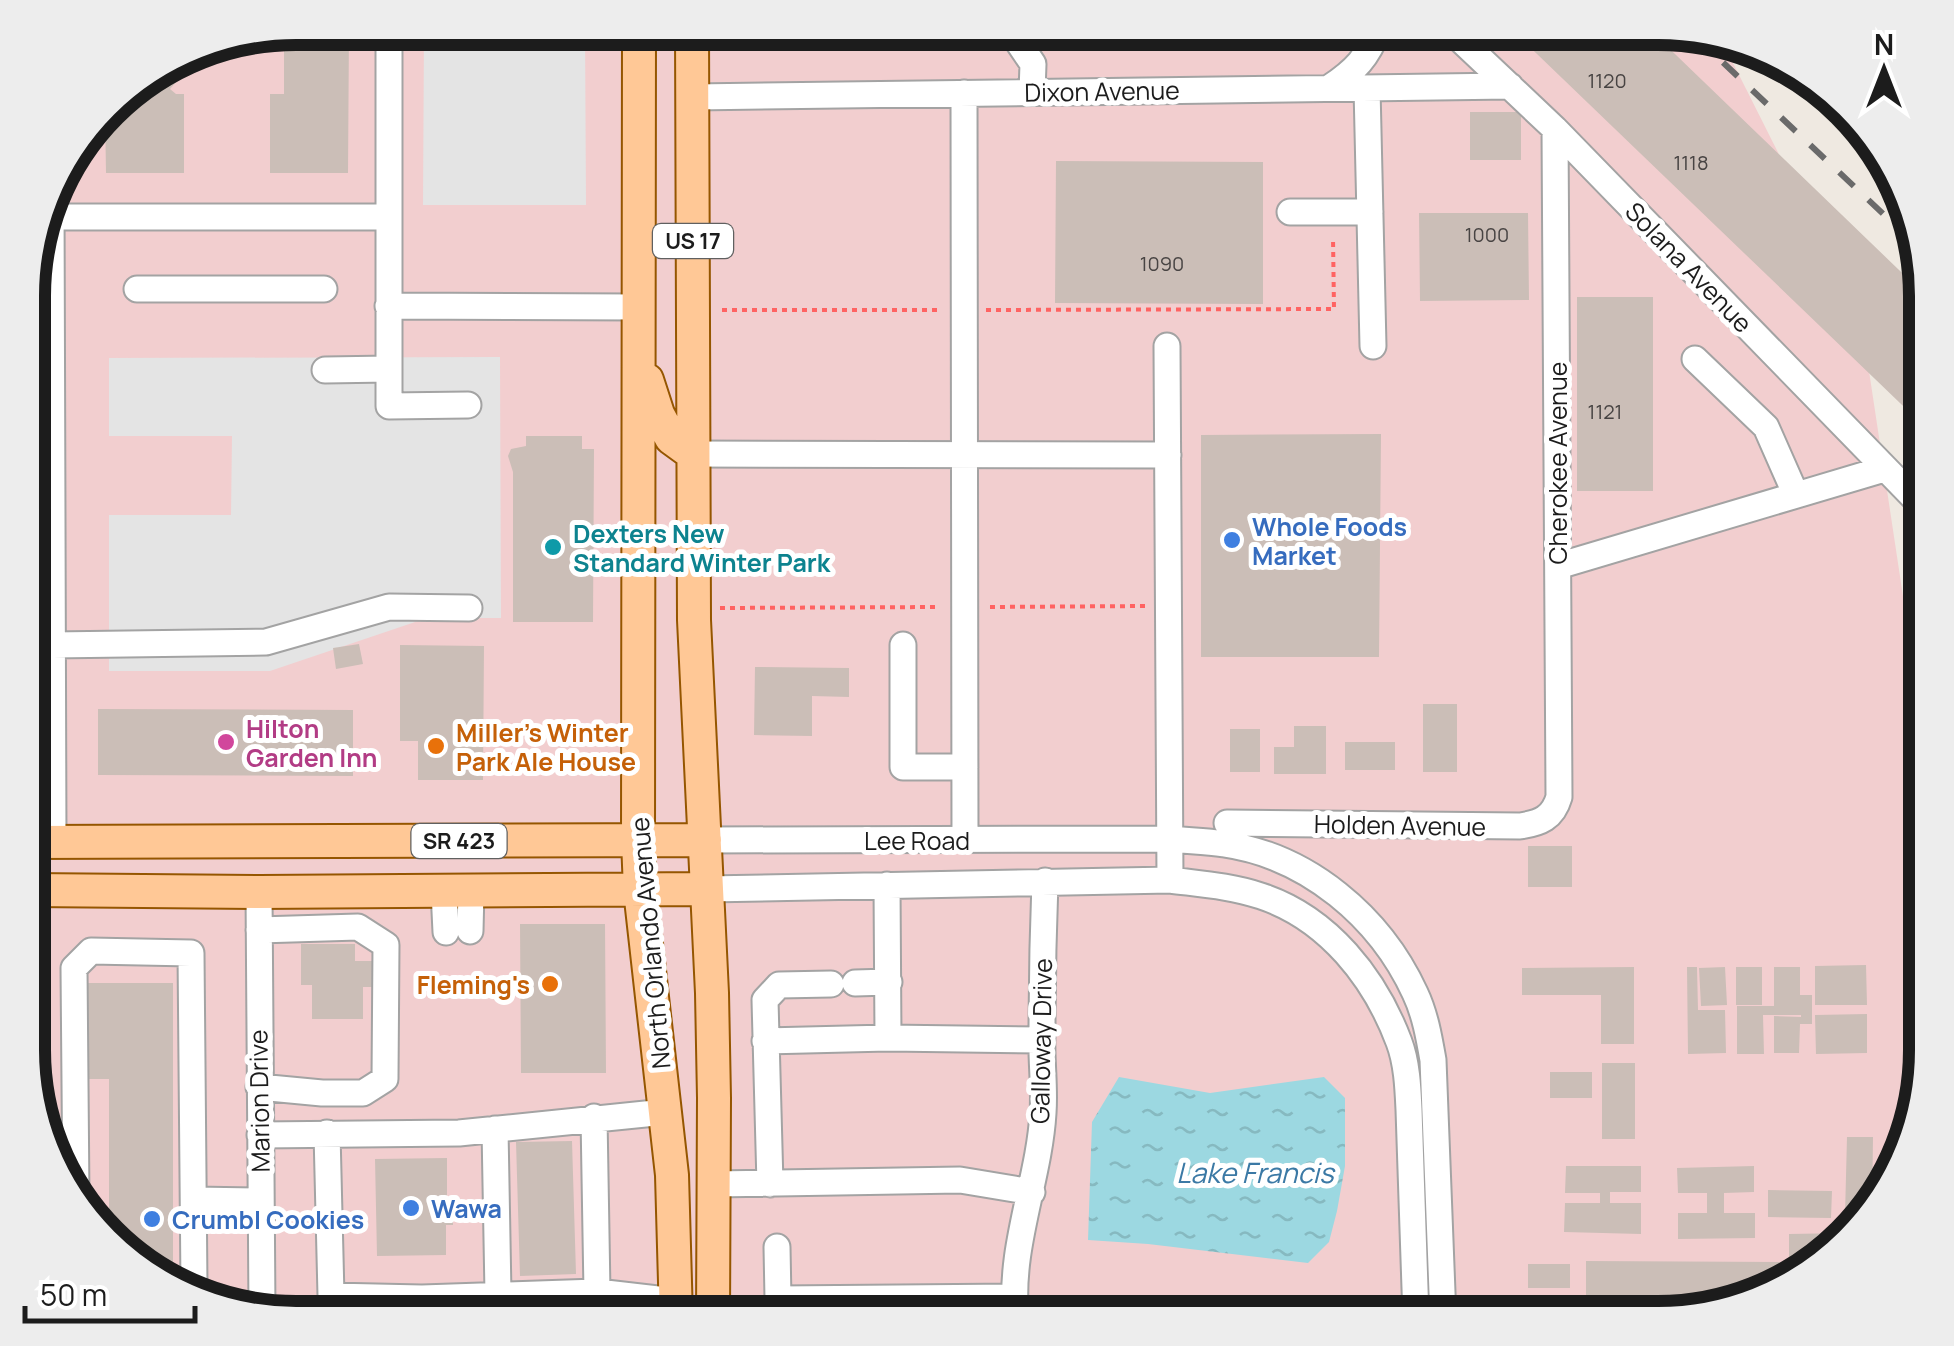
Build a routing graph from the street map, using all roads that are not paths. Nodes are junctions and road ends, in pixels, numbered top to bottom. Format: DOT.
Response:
graph roads {
  1 [pos="388,45"];
  2 [pos="639,45"];
  3 [pos="693,45"];
  4 [pos="1020,46"];
  5 [pos="1372,46"];
  6 [pos="1467,46"];
  7 [pos="1510,86"];
  8 [pos="1329,88"];
  9 [pos="1366,88"];
  10 [pos="1032,92"];
  11 [pos="964,93"];
  12 [pos="694,97"];
  13 [pos="1555,130"];
  14 [pos="60,211"];
  15 [pos="1290,212"];
  16 [pos="1370,212"];
  17 [pos="388,217"];
  18 [pos="48,259"];
  19 [pos="324,289"];
  20 [pos="137,290"];
  21 [pos="388,306"];
  22 [pos="638,307"];
  23 [pos="1167,346"];
  24 [pos="1373,346"];
  25 [pos="639,355"];
  26 [pos="1696,360"];
  27 [pos="389,369"];
  28 [pos="325,370"];
  29 [pos="45,378"];
  30 [pos="468,405"];
  31 [pos="692,454"];
  32 [pos="964,454"];
  33 [pos="1168,455"];
  34 [pos="1884,469"];
  35 [pos="1908,492"];
  36 [pos="1796,495"];
  37 [pos="1558,566"];
  38 [pos="469,608"];
  39 [pos="45,634"];
  40 [pos="903,645"];
  41 [pos="965,767"];
  42 [pos="1559,798"];
  43 [pos="1227,823"];
  44 [pos="1170,839"];
  45 [pos="638,840"];
  46 [pos="704,840"];
  47 [pos="965,840"];
  48 [pos="46,842"];
  49 [pos="1170,880"];
  50 [pos="1044,882"];
  51 [pos="887,885"];
  52 [pos="706,889"];
  53 [pos="46,890"];
  54 [pos="640,890"];
  55 [pos="458,891"];
  56 [pos="259,892"];
  57 [pos="259,930"];
  58 [pos="458,932"];
  59 [pos="889,982"];
  60 [pos="888,1038"];
  61 [pos="1042,1040"];
  62 [pos="766,1041"];
  63 [pos="259,1087"];
  64 [pos="665,1112"];
  65 [pos="594,1118"];
  66 [pos="495,1129"];
  67 [pos="328,1132"];
  68 [pos="260,1135"];
  69 [pos="76,1169"];
  70 [pos="713,1184"];
  71 [pos="770,1184"];
  72 [pos="1032,1192"];
  73 [pos="194,1200"];
  74 [pos="260,1202"];
  75 [pos="1413,1228"];
  76 [pos="1440,1228"];
  77 [pos="777,1247"];
  78 [pos="194,1279"];
  79 [pos="597,1292"];
  80 [pos="498,1294"];
  81 [pos="262,1298"];
  82 [pos="633,1300"];
  83 [pos="675,1300"];
  84 [pos="713,1300"];
  85 [pos="815,1300"];
  86 [pos="1016,1301"];
  87 [pos="1415,1301"];
  88 [pos="1442,1301"];
  1 -- 17 [label="street"];
  2 -- 22 [label="main road, North Orlando Avenue / US 17"];
  3 -- 12 [label="main road, US 17"];
  4 -- 10 [label="street"];
  5 -- 8 [label="street"];
  6 -- 7 [label="street, Solana Avenue"];
  7 -- 9 [label="street, Dixon Avenue"];
  7 -- 13 [label="street, Solana Avenue"];
  8 -- 9 [label="street, Dixon Avenue"];
  8 -- 10 [label="street, Dixon Avenue"];
  9 -- 16 [label="street"];
  10 -- 11 [label="street, Dixon Avenue"];
  11 -- 12 [label="street, Dixon Avenue"];
  11 -- 32 [label="street"];
  12 -- 31 [label="main road, US 17"];
  13 -- 34 [label="street, Solana Avenue"];
  13 -- 37 [label="street, Cherokee Avenue"];
  14 -- 17 [label="street"];
  15 -- 16 [label="street"];
  16 -- 24 [label="street"];
  17 -- 21 [label="street"];
  18 -- 29 [label="street"];
  19 -- 20 [label="street"];
  21 -- 22 [label="street"];
  21 -- 27 [label="street"];
  22 -- 25 [label="main road, North Orlando Avenue / US 17"];
  23 -- 33 [label="street"];
  25 -- 31 [label="main road"];
  25 -- 45 [label="main road, North Orlando Avenue / US 17"];
  26 -- 36 [label="street"];
  27 -- 28 [label="street"];
  27 -- 30 [label="street"];
  31 -- 32 [label="street"];
  31 -- 46 [label="main road, US 17"];
  32 -- 33 [label="street"];
  32 -- 41 [label="street"];
  33 -- 44 [label="street"];
  34 -- 35 [label="street, Solana Avenue"];
  34 -- 36 [label="street"];
  36 -- 37 [label="street"];
  37 -- 42 [label="street, Cherokee Avenue"];
  38 -- 39 [label="street"];
  40 -- 41 [label="street"];
  41 -- 47 [label="street"];
  42 -- 43 [label="street, Holden Avenue"];
  44 -- 47 [label="street, Lee Road"];
  44 -- 49 [label="street"];
  44 -- 76 [label="street, Lee Road"];
  45 -- 46 [label="main road, Lee Road / SR 423"];
  45 -- 48 [label="main road, Lee Road / SR 423"];
  45 -- 54 [label="main road, North Orlando Avenue / US 17"];
  46 -- 47 [label="street, Lee Road"];
  46 -- 52 [label="main road, US 17"];
  49 -- 50 [label="street, Lee Road"];
  49 -- 75 [label="street, Lee Road"];
  50 -- 51 [label="street, Lee Road"];
  50 -- 61 [label="street, Galloway Drive"];
  51 -- 52 [label="street, Lee Road"];
  51 -- 59 [label="street"];
  52 -- 54 [label="main road, Lee Road / SR 423"];
  52 -- 70 [label="main road, US 17"];
  53 -- 56 [label="main road, Lee Road / SR 423"];
  54 -- 55 [label="main road, Lee Road / SR 423"];
  54 -- 64 [label="main road, North Orlando Avenue / US 17"];
  55 -- 56 [label="main road, Lee Road / SR 423"];
  55 -- 58 [label="street"];
  56 -- 57 [label="street, Marion Drive"];
  57 -- 63 [label="street, Marion Drive"];
  57 -- 63 [label="street"];
  59 -- 60 [label="street"];
  59 -- 62 [label="street"];
  60 -- 61 [label="street"];
  60 -- 62 [label="street"];
  61 -- 72 [label="street, Galloway Drive"];
  62 -- 71 [label="street"];
  63 -- 68 [label="street, Marion Drive"];
  64 -- 65 [label="street"];
  64 -- 83 [label="main road, North Orlando Avenue / US 17"];
  65 -- 66 [label="street"];
  65 -- 79 [label="street"];
  66 -- 67 [label="street"];
  66 -- 80 [label="street"];
  67 -- 68 [label="street"];
  67 -- 80 [label="street"];
  68 -- 74 [label="street, Marion Drive"];
  69 -- 73 [label="street"];
  70 -- 71 [label="street"];
  70 -- 84 [label="main road, US 17"];
  71 -- 72 [label="street"];
  72 -- 86 [label="street, Galloway Drive"];
  73 -- 74 [label="street"];
  73 -- 78 [label="street"];
  74 -- 81 [label="street, Marion Drive"];
  75 -- 76 [label="street"];
  75 -- 87 [label="street, Lee Road"];
  76 -- 88 [label="street, Lee Road"];
  77 -- 85 [label="street"];
  79 -- 80 [label="street"];
  79 -- 82 [label="street"];
}
